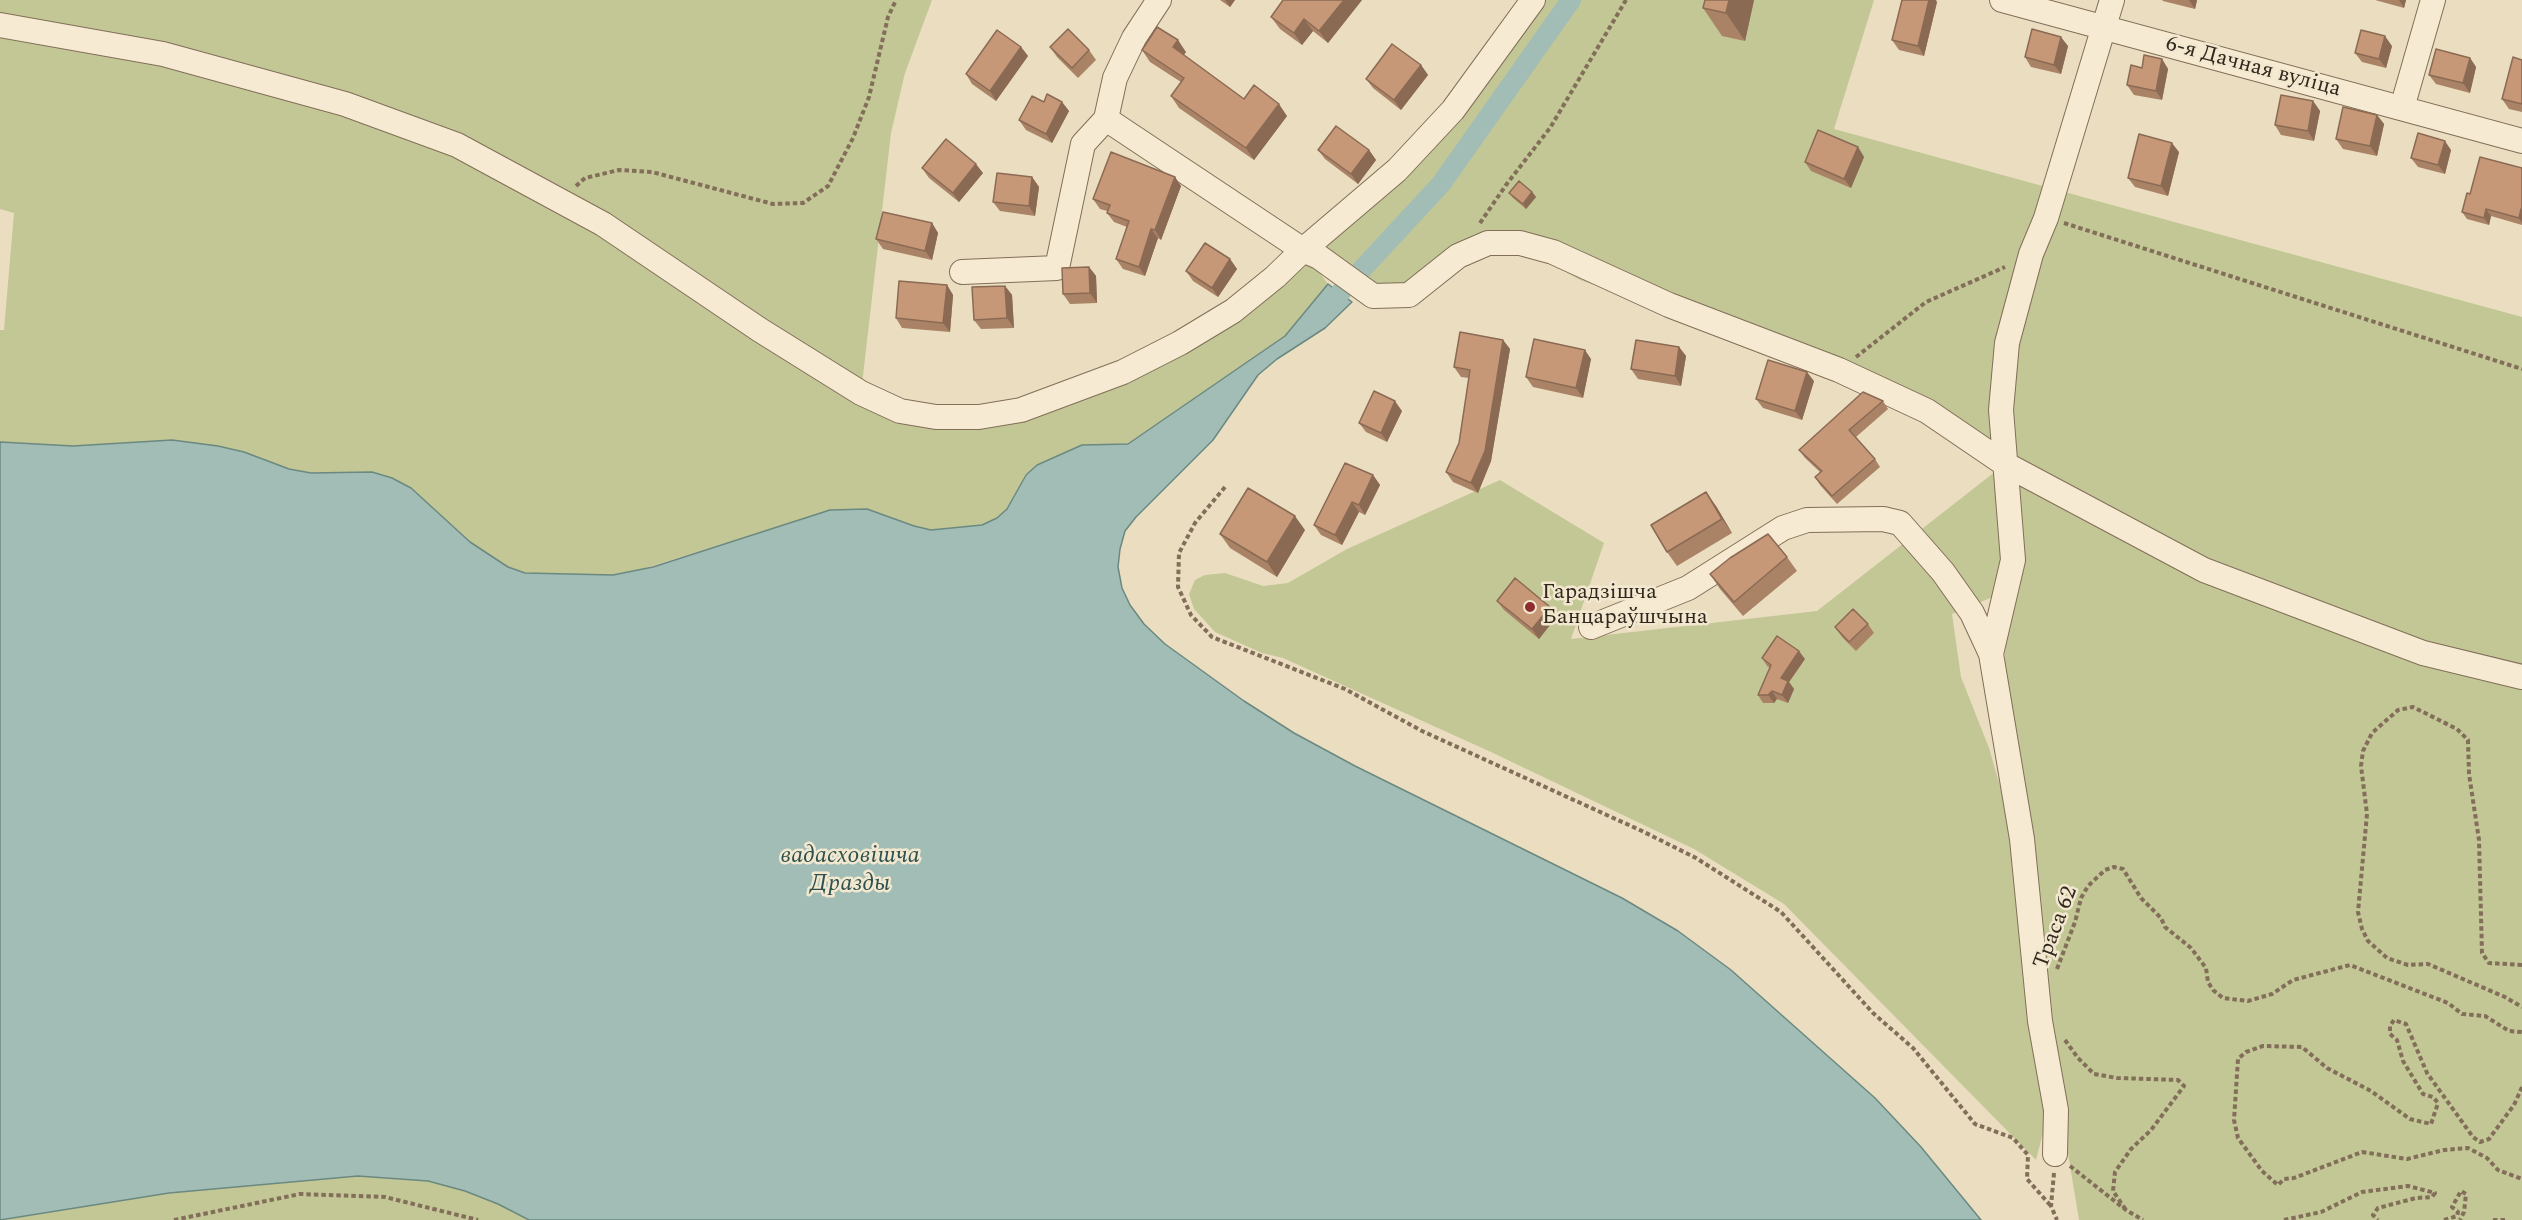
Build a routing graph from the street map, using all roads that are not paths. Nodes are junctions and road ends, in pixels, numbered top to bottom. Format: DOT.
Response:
graph roads {
  1 [pos="1159,0"];
  2 [pos="1533,0"];
  3 [pos="2002,0"];
  4 [pos="2112,0"];
  5 [pos="2433,0"];
  6 [pos="0,25"];
  7 [pos="2104,29"];
  8 [pos="2402,108"];
  9 [pos="1106,119"];
  10 [pos="2522,141"];
  11 [pos="1311,254"];
  12 [pos="963,272"];
  13 [pos="2005,464"];
  14 [pos="1591,627"];
  15 [pos="1991,654"];
  16 [pos="2522,677"];
  17 [pos="2055,1155"];
  1 -- 9 [label="street"];
  2 -- 11 [label="street"];
  3 -- 7 [label="street, 6-я Дачная вуліца"];
  4 -- 7 [label="street"];
  5 -- 8 [label="street"];
  6 -- 11 [label="street"];
  7 -- 8 [label="street, 6-я Дачная вуліца"];
  7 -- 13 [label="street"];
  8 -- 10 [label="street, 6-я Дачная вуліца"];
  9 -- 11 [label="street"];
  9 -- 12 [label="street"];
  11 -- 13 [label="street"];
  13 -- 15 [label="street"];
  13 -- 16 [label="street"];
  14 -- 15 [label="street"];
  15 -- 17 [label="street"];
}
